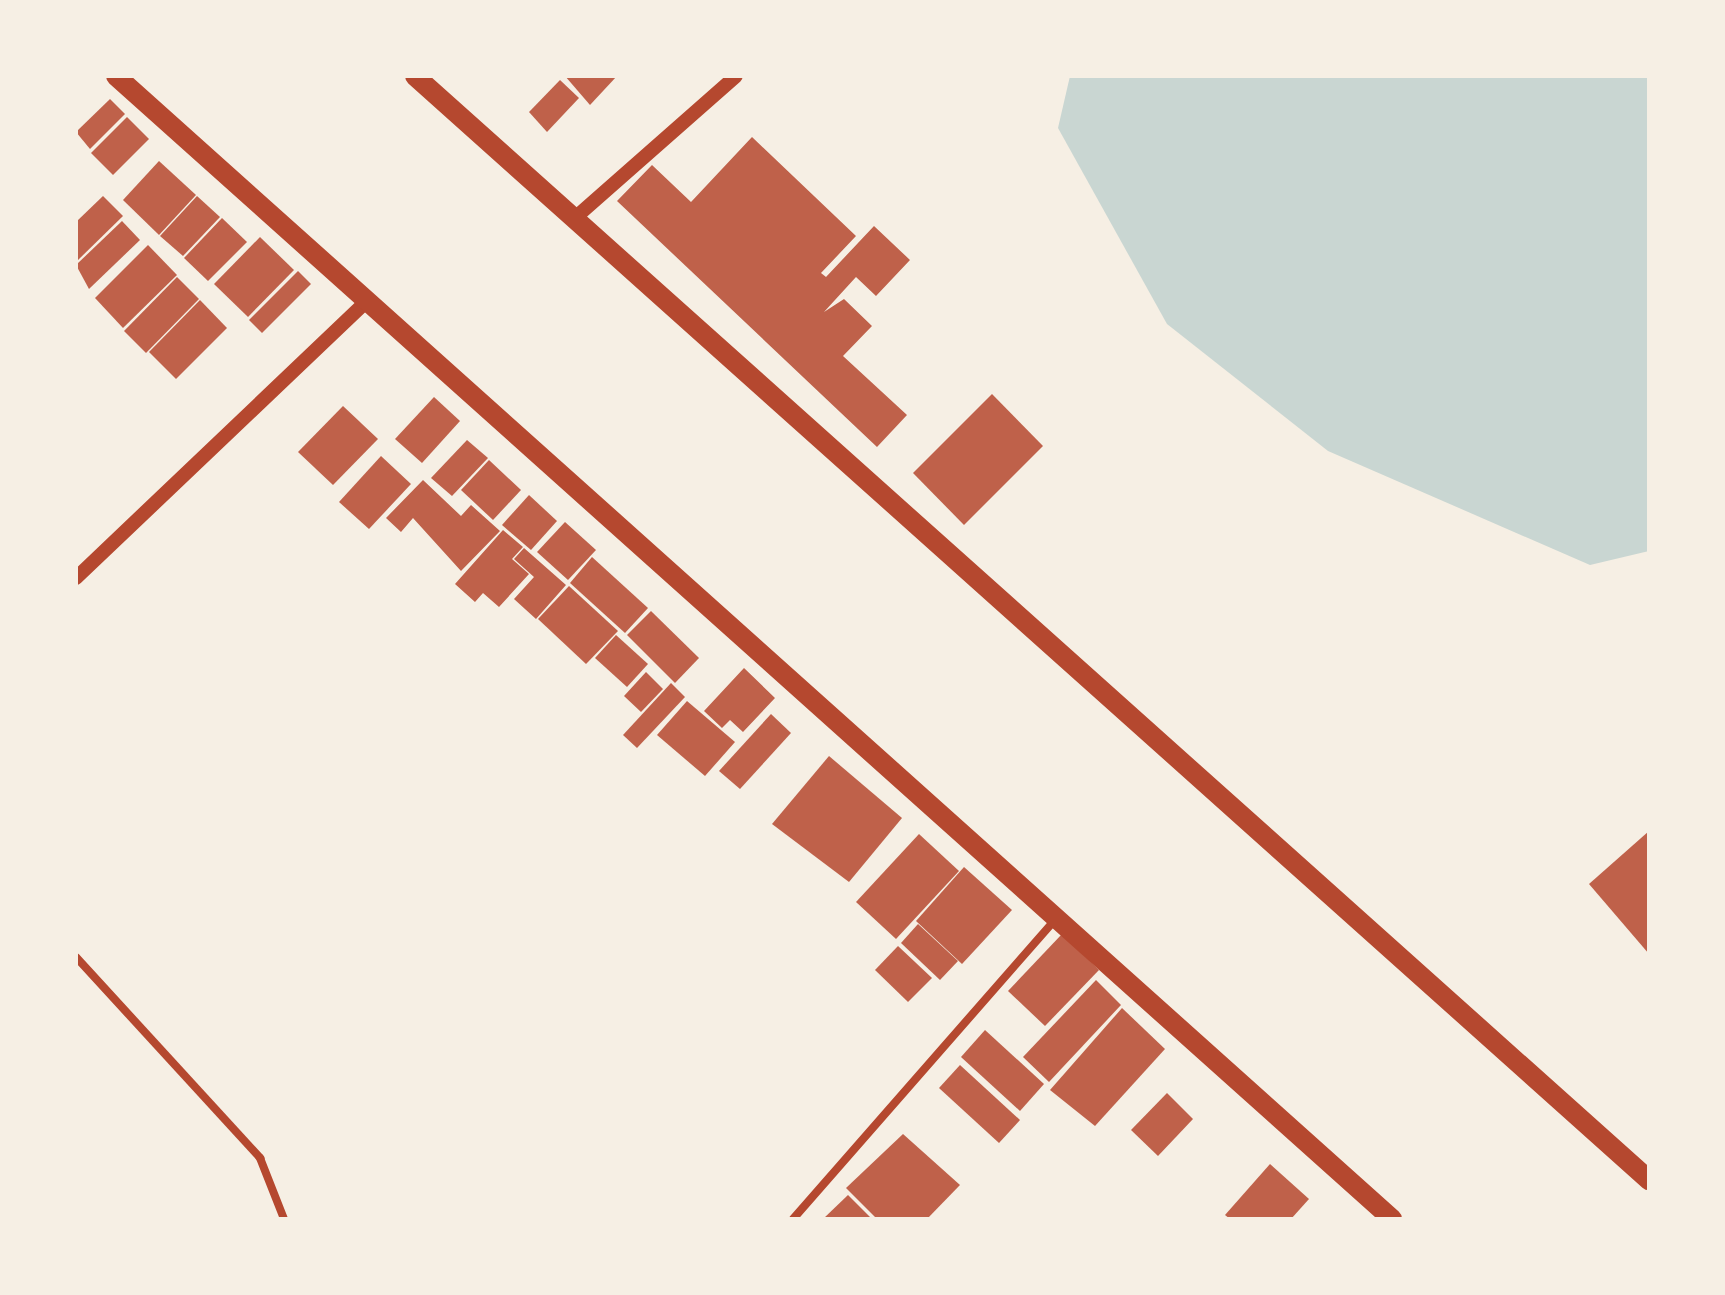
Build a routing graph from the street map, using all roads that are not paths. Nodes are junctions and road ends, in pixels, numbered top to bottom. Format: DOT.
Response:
graph roads {
  1 [pos="116,76"];
  2 [pos="415,76"];
  3 [pos="736,76"];
  4 [pos="576,217"];
  5 [pos="366,302"];
  6 [pos="76,578"];
  7 [pos="1059,915"];
  8 [pos="76,957"];
  9 [pos="1649,1180"];
  10 [pos="284,1219"];
  11 [pos="793,1219"];
  12 [pos="1392,1219"];
  1 -- 5 [label="main road"];
  2 -- 4 [label="main road"];
  3 -- 4 [label="street"];
  4 -- 9 [label="main road"];
  5 -- 6 [label="street"];
  5 -- 7 [label="main road"];
  7 -- 11 [label="street"];
  7 -- 12 [label="main road"];
  8 -- 10 [label="street"];
}
